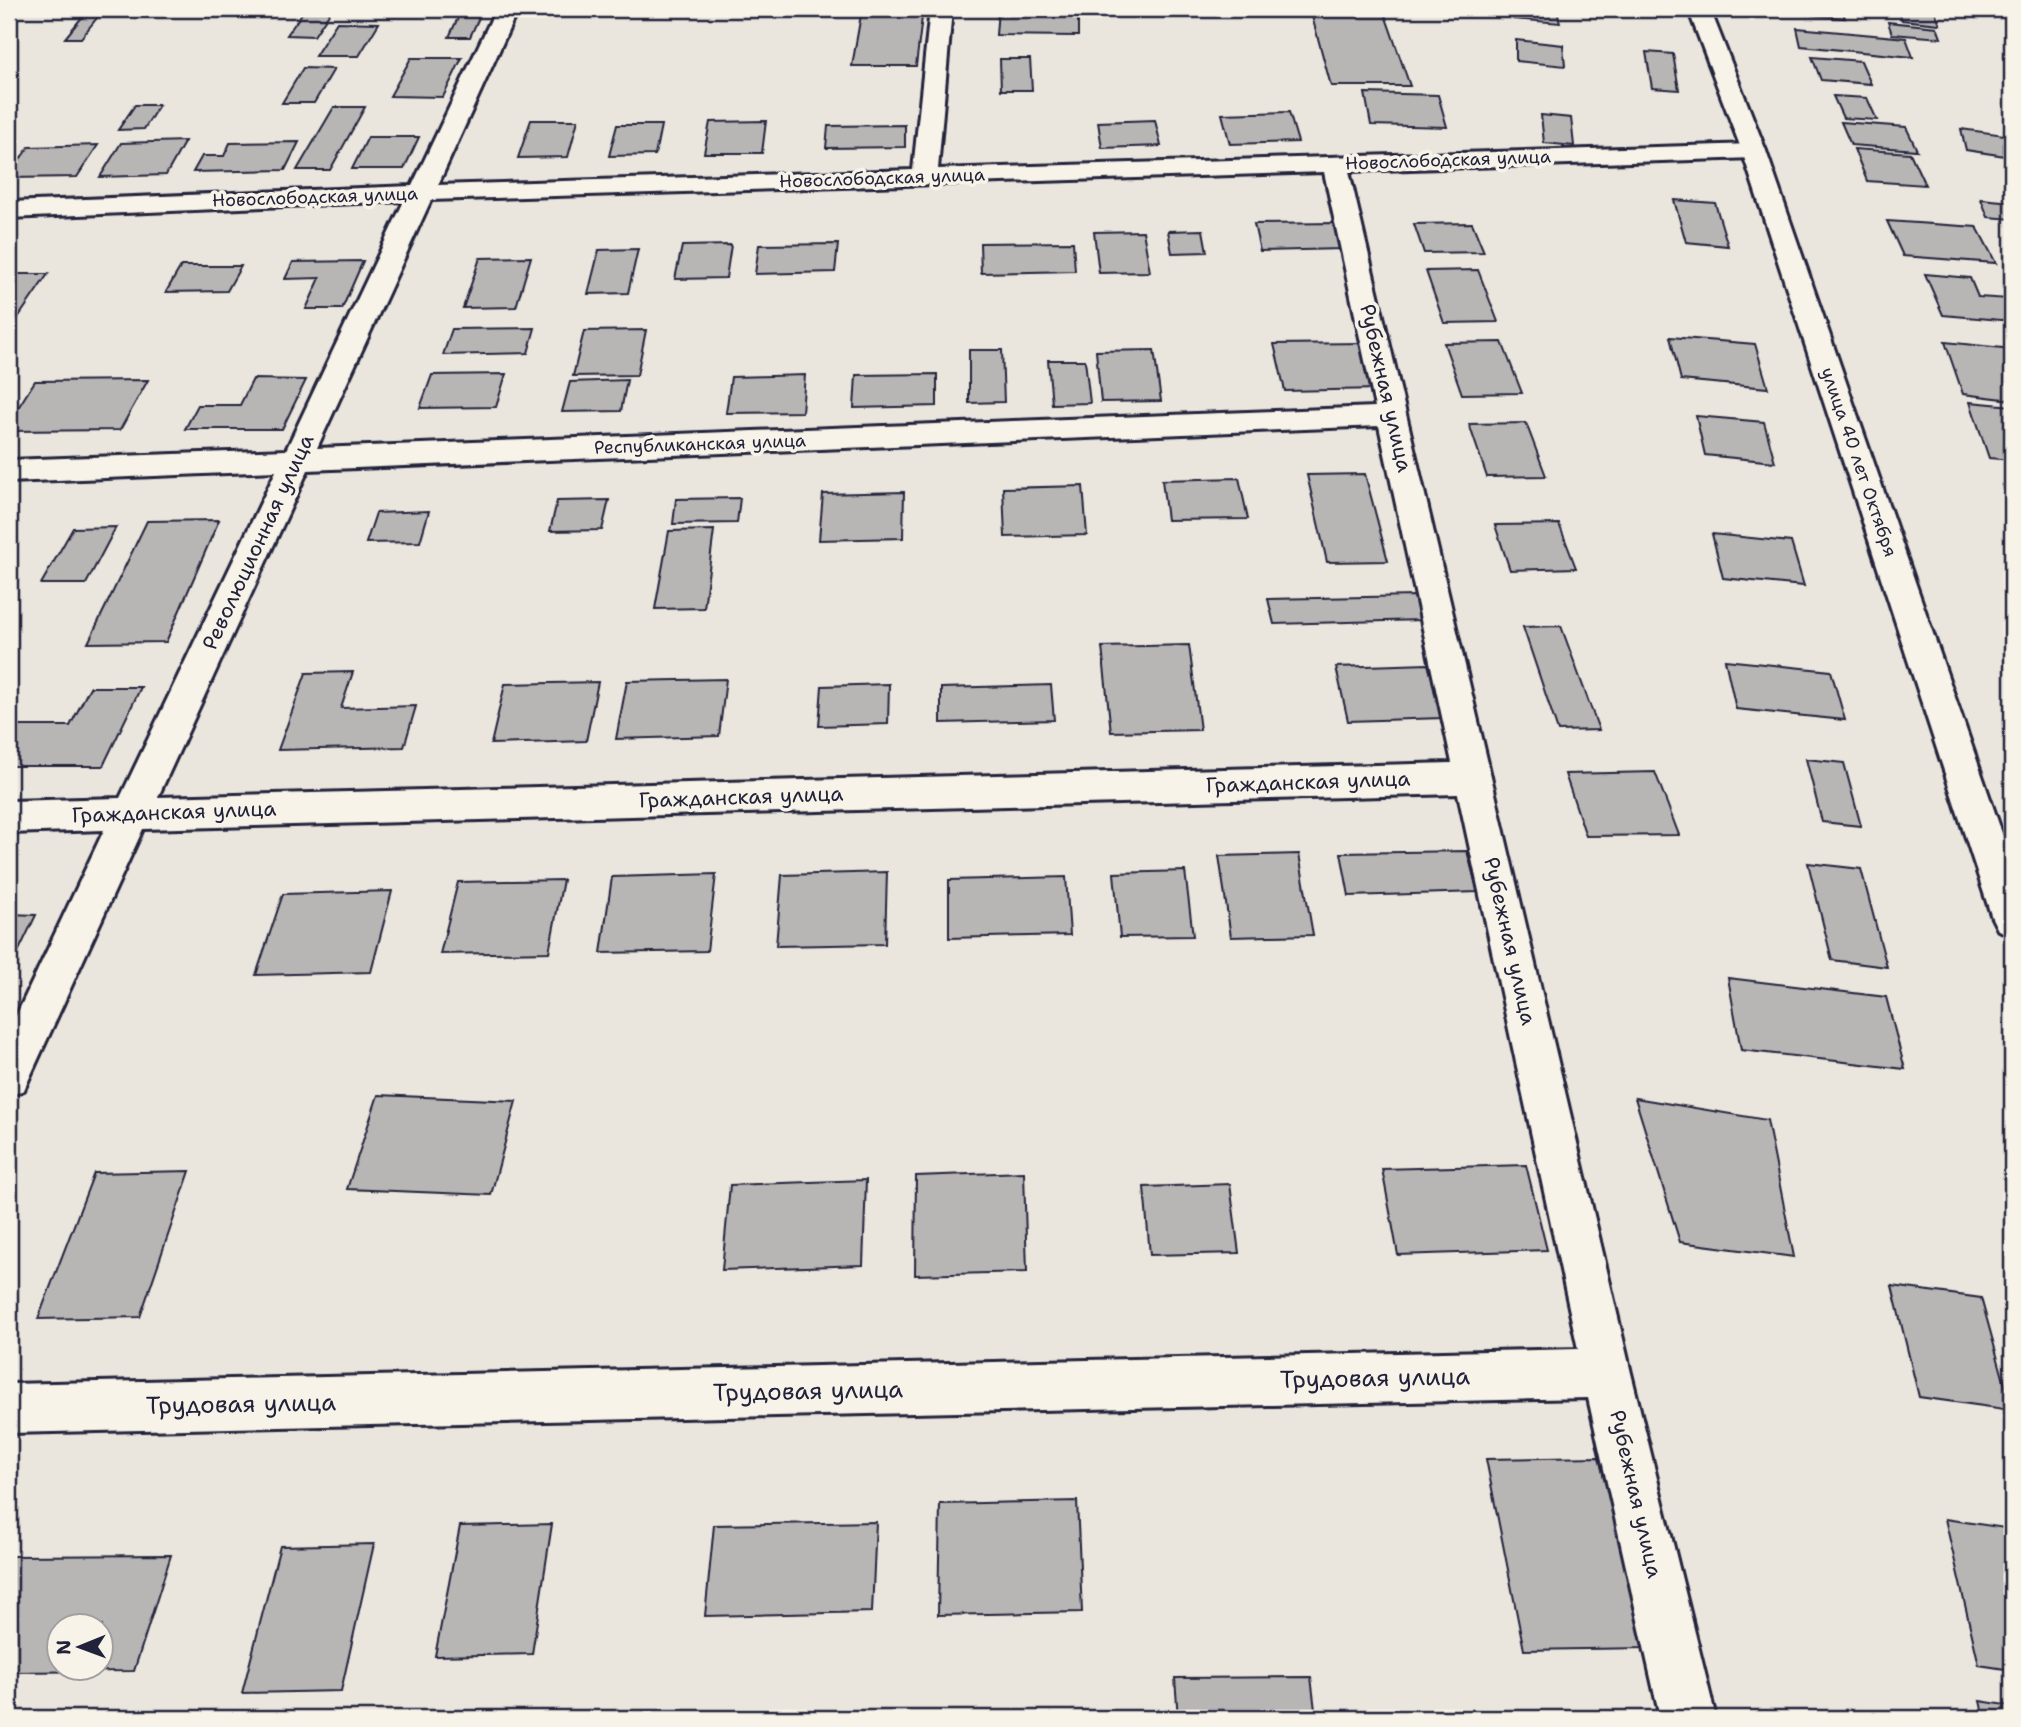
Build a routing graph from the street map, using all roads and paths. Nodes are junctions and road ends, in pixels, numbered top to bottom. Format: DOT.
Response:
graph roads {
  1 [pos="507,9"];
  2 [pos="941,9"];
  3 [pos="1699,9"];
  4 [pos="1755,151"];
  5 [pos="1335,164"];
  6 [pos="925,177"];
  7 [pos="421,193"];
  8 [pos="9,210"];
  9 [pos="1392,415"];
  10 [pos="296,460"];
  11 [pos="9,471"];
  12 [pos="1473,778"];
  13 [pos="131,813"];
  14 [pos="9,817"];
  15 [pos="2012,918"];
  16 [pos="9,1076"];
  17 [pos="1607,1373"];
  18 [pos="9,1409"];
  19 [pos="1688,1718"];
  1 -- 7 [label="street, Революционная улица"];
  2 -- 6 [label="street"];
  3 -- 4 [label="street, улица 40 лет Октября"];
  4 -- 5 [label="street, Новослободская улица"];
  4 -- 15 [label="street, улица 40 лет Октября"];
  5 -- 6 [label="street, Новослободская улица"];
  5 -- 9 [label="street, Рубежная улица"];
  6 -- 7 [label="street, Новослободская улица"];
  7 -- 8 [label="street, Новослободская улица"];
  7 -- 10 [label="street, Революционная улица"];
  9 -- 10 [label="street, Республиканская улица"];
  9 -- 12 [label="street, Рубежная улица"];
  10 -- 11 [label="street, Республиканская улица"];
  10 -- 13 [label="street, Революционная улица"];
  12 -- 13 [label="street, Гражданская улица"];
  12 -- 17 [label="street, Рубежная улица"];
  13 -- 14 [label="street, Гражданская улица"];
  13 -- 16 [label="street, Революционная улица"];
  17 -- 18 [label="street, Трудовая улица"];
  17 -- 19 [label="street, Рубежная улица"];
}
